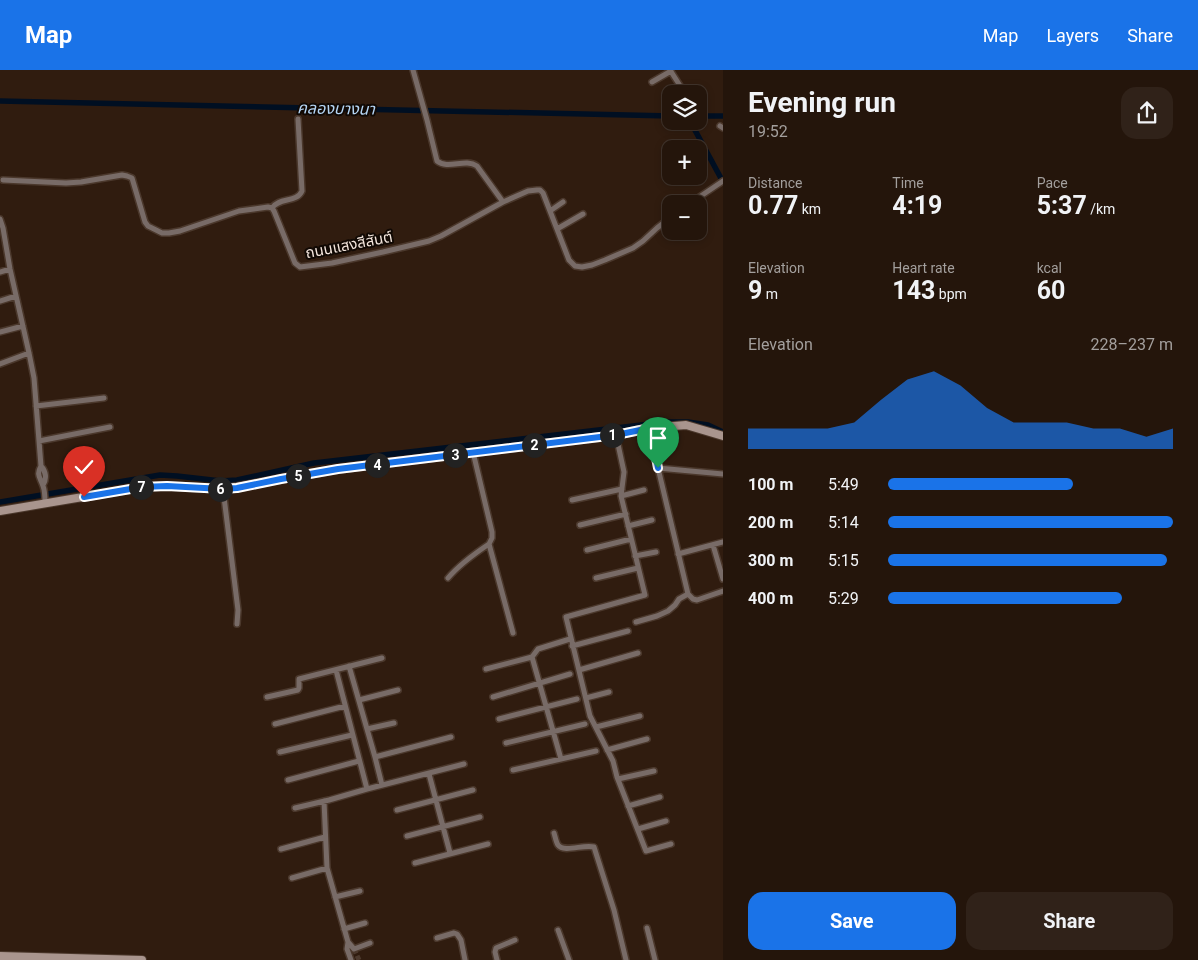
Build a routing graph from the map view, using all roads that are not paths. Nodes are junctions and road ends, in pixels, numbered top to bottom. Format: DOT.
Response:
graph roads {
  1 [pos="413,70"];
  2 [pos="670,70"];
  3 [pos="652,82"];
  4 [pos="680,85"];
  5 [pos="298,119"];
  6 [pos="3,180"];
  7 [pos="721,182"];
  8 [pos="703,195"];
  9 [pos="503,202"];
  10 [pos="563,202"];
  11 [pos="272,208"];
  12 [pos="550,211"];
  13 [pos="583,214"];
  14 [pos="0,218"];
  15 [pos="662,224"];
  16 [pos="557,230"];
  17 [pos="2,238"];
  18 [pos="10,269"];
  19 [pos="0,272"];
  20 [pos="16,296"];
  21 [pos="0,301"];
  22 [pos="23,326"];
  23 [pos="0,332"];
  24 [pos="29,353"];
  25 [pos="0,364"];
  26 [pos="104,398"];
  27 [pos="36,406"];
  28 [pos="110,428"];
  29 [pos="650,428"];
  30 [pos="616,435"];
  31 [pos="723,436"];
  32 [pos="39,441"];
  33 [pos="473,452"];
  34 [pos="658,468"];
  35 [pos="723,474"];
  36 [pos="622,488"];
  37 [pos="223,489"];
  38 [pos="644,490"];
  39 [pos="621,496"];
  40 [pos="45,500"];
  41 [pos="572,500"];
  42 [pos="0,511"];
  43 [pos="626,514"];
  44 [pos="652,520"];
  45 [pos="580,525"];
  46 [pos="628,526"];
  47 [pos="631,539"];
  48 [pos="723,542"];
  49 [pos="489,544"];
  50 [pos="714,545"];
  51 [pos="587,550"];
  52 [pos="656,552"];
  53 [pos="678,554"];
  54 [pos="635,556"];
  55 [pos="638,568"];
  56 [pos="448,578"];
  57 [pos="596,578"];
  58 [pos="723,579"];
  59 [pos="723,592"];
  60 [pos="688,594"];
  61 [pos="636,622"];
  62 [pos="237,624"];
  63 [pos="628,630"];
  64 [pos="514,633"];
  65 [pos="570,640"];
  66 [pos="572,646"];
  67 [pos="638,654"];
  68 [pos="532,657"];
  69 [pos="382,658"];
  70 [pos="349,666"];
  71 [pos="486,669"];
  72 [pos="336,670"];
  73 [pos="579,670"];
  74 [pos="570,674"];
  75 [pos="540,683"];
  76 [pos="398,690"];
  77 [pos="609,692"];
  78 [pos="267,697"];
  79 [pos="493,697"];
  80 [pos="586,698"];
  81 [pos="577,699"];
  82 [pos="359,700"];
  83 [pos="345,706"];
  84 [pos="546,706"];
  85 [pos="640,716"];
  86 [pos="499,720"];
  87 [pos="394,723"];
  88 [pos="275,724"];
  89 [pos="585,724"];
  90 [pos="596,727"];
  91 [pos="367,729"];
  92 [pos="553,731"];
  93 [pos="352,735"];
  94 [pos="451,737"];
  95 [pos="647,739"];
  96 [pos="506,743"];
  97 [pos="607,750"];
  98 [pos="596,751"];
  99 [pos="280,752"];
  100 [pos="375,758"];
  101 [pos="561,759"];
  102 [pos="359,761"];
  103 [pos="464,764"];
  104 [pos="513,770"];
  105 [pos="654,771"];
  106 [pos="429,774"];
  107 [pos="288,780"];
  108 [pos="618,780"];
  109 [pos="382,785"];
  110 [pos="367,789"];
  111 [pos="474,790"];
  112 [pos="660,797"];
  113 [pos="436,800"];
  114 [pos="324,802"];
  115 [pos="628,806"];
  116 [pos="295,808"];
  117 [pos="398,810"];
  118 [pos="480,817"];
  119 [pos="666,821"];
  120 [pos="443,827"];
  121 [pos="638,829"];
  122 [pos="554,833"];
  123 [pos="408,836"];
  124 [pos="325,837"];
  125 [pos="488,844"];
  126 [pos="671,844"];
  127 [pos="281,849"];
  128 [pos="450,853"];
  129 [pos="415,863"];
  130 [pos="327,868"];
  131 [pos="292,878"];
  132 [pos="360,891"];
  133 [pos="335,896"];
  134 [pos="365,923"];
  135 [pos="647,928"];
  136 [pos="344,929"];
  137 [pos="558,930"];
  138 [pos="437,938"];
  139 [pos="515,940"];
  140 [pos="348,942"];
  141 [pos="370,943"];
  142 [pos="0,956"];
  143 [pos="142,960"];
  144 [pos="351,960"];
  145 [pos="465,960"];
  146 [pos="497,960"];
  147 [pos="569,960"];
  148 [pos="626,960"];
  149 [pos="655,960"];
  1 -- 9 [label="street"];
  2 -- 3 [label="street"];
  2 -- 4 [label="street"];
  5 -- 11 [label="street"];
  6 -- 11 [label="street"];
  7 -- 8 [label="street"];
  9 -- 11 [label="street, ถนนแสงสีสันต์"];
  9 -- 12 [label="street, ถนนแสงสีสันต์"];
  10 -- 12 [label="street"];
  12 -- 16 [label="street, ถนนแสงสีสันต์"];
  13 -- 16 [label="street"];
  14 -- 17 [label="street"];
  15 -- 16 [label="street, ถนนแสงสีสันต์"];
  17 -- 18 [label="street"];
  18 -- 19 [label="street"];
  18 -- 20 [label="street"];
  20 -- 21 [label="street"];
  20 -- 22 [label="street"];
  22 -- 23 [label="street"];
  22 -- 24 [label="street"];
  24 -- 25 [label="street"];
  24 -- 27 [label="street"];
  26 -- 27 [label="street"];
  27 -- 32 [label="street"];
  28 -- 32 [label="street"];
  29 -- 30 [label="street"];
  29 -- 31 [label="street"];
  29 -- 34 [label="street"];
  30 -- 33 [label="street"];
  30 -- 36 [label="street"];
  32 -- 40 [label="street"];
  33 -- 37 [label="street"];
  33 -- 49 [label="street"];
  34 -- 35 [label="street"];
  34 -- 53 [label="street"];
  36 -- 39 [label="street"];
  36 -- 41 [label="street"];
  37 -- 40 [label="street"];
  37 -- 62 [label="street"];
  38 -- 39 [label="street"];
  39 -- 43 [label="street"];
  40 -- 42 [label="street"];
  43 -- 45 [label="street"];
  43 -- 46 [label="street"];
  44 -- 46 [label="street"];
  46 -- 47 [label="street"];
  47 -- 51 [label="street"];
  47 -- 54 [label="street"];
  48 -- 50 [label="street"];
  49 -- 56 [label="street"];
  49 -- 64 [label="street"];
  50 -- 53 [label="street"];
  50 -- 58 [label="street"];
  52 -- 54 [label="street"];
  53 -- 60 [label="street"];
  54 -- 55 [label="street"];
  55 -- 57 [label="street"];
  55 -- 65 [label="street"];
  59 -- 60 [label="street"];
  60 -- 61 [label="street"];
  63 -- 66 [label="street"];
  65 -- 66 [label="street"];
  65 -- 68 [label="street"];
  66 -- 73 [label="street"];
  67 -- 73 [label="street"];
  68 -- 71 [label="street"];
  68 -- 75 [label="street"];
  69 -- 70 [label="street"];
  70 -- 72 [label="street"];
  70 -- 82 [label="street"];
  72 -- 78 [label="street"];
  72 -- 83 [label="street"];
  73 -- 80 [label="street"];
  74 -- 75 [label="street"];
  75 -- 79 [label="street"];
  75 -- 84 [label="street"];
  76 -- 82 [label="street"];
  77 -- 80 [label="street"];
  80 -- 90 [label="street"];
  81 -- 84 [label="street"];
  82 -- 91 [label="street"];
  83 -- 88 [label="street"];
  83 -- 93 [label="street"];
  84 -- 86 [label="street"];
  84 -- 92 [label="street"];
  85 -- 90 [label="street"];
  87 -- 91 [label="street"];
  89 -- 92 [label="street"];
  90 -- 97 [label="street"];
  91 -- 100 [label="street"];
  92 -- 96 [label="street"];
  92 -- 101 [label="street"];
  93 -- 99 [label="street"];
  93 -- 102 [label="street"];
  94 -- 100 [label="street"];
  95 -- 97 [label="street"];
  97 -- 108 [label="street"];
  98 -- 101 [label="street"];
  100 -- 109 [label="street"];
  101 -- 104 [label="street"];
  102 -- 107 [label="street"];
  102 -- 110 [label="street"];
  103 -- 106 [label="street"];
  105 -- 108 [label="street"];
  106 -- 109 [label="street"];
  106 -- 113 [label="street"];
  108 -- 115 [label="street"];
  109 -- 110 [label="street"];
  110 -- 114 [label="street"];
  111 -- 113 [label="street"];
  112 -- 115 [label="street"];
  113 -- 117 [label="street"];
  113 -- 120 [label="street"];
  114 -- 116 [label="street"];
  114 -- 124 [label="street"];
  115 -- 121 [label="street"];
  118 -- 120 [label="street"];
  119 -- 121 [label="street"];
  120 -- 123 [label="street"];
  120 -- 128 [label="street"];
  121 -- 126 [label="street"];
  122 -- 148 [label="street"];
  124 -- 127 [label="street"];
  124 -- 130 [label="street"];
  125 -- 128 [label="street"];
  128 -- 129 [label="street"];
  130 -- 131 [label="street"];
  130 -- 133 [label="street"];
  132 -- 133 [label="street"];
  133 -- 136 [label="street"];
  134 -- 136 [label="street"];
  135 -- 149 [label="street"];
  136 -- 140 [label="street"];
  137 -- 147 [label="street"];
  138 -- 145 [label="street"];
  139 -- 146 [label="street"];
  140 -- 141 [label="street"];
  140 -- 144 [label="street"];
  142 -- 143 [label="street"];
}
